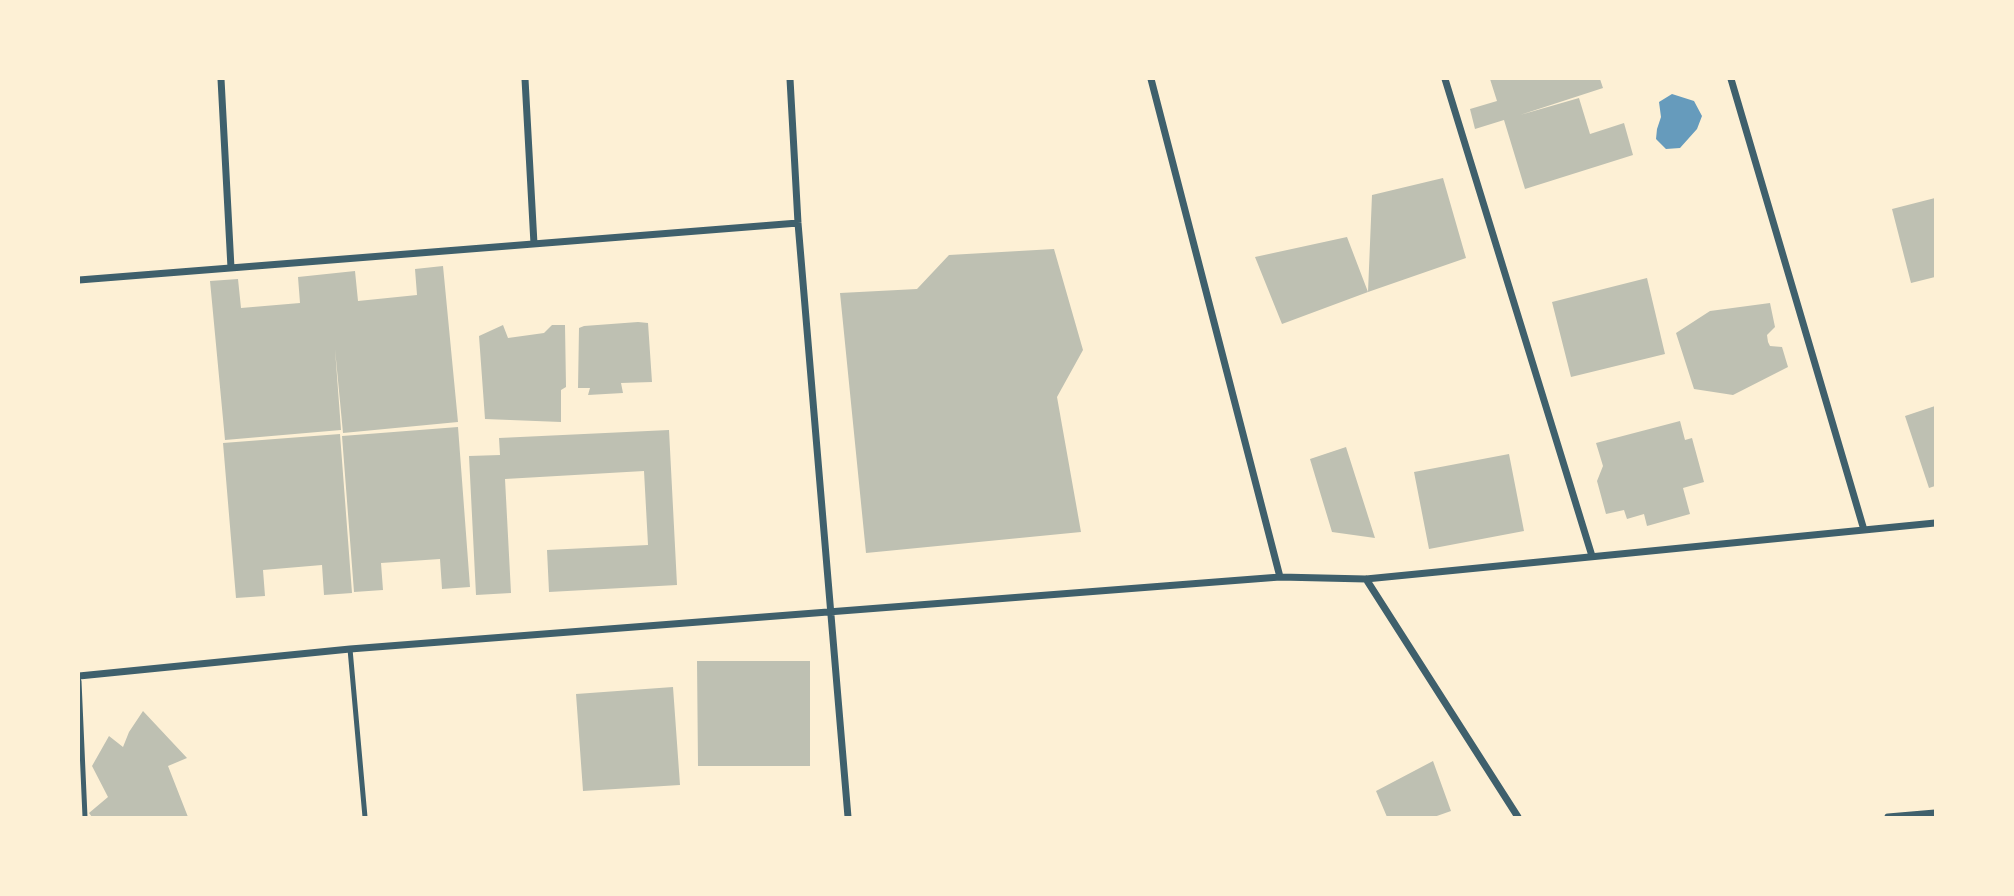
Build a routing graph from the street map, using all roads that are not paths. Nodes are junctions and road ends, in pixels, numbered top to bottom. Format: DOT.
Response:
graph roads {
  1 [pos="221,79"];
  2 [pos="525,79"];
  3 [pos="790,79"];
  4 [pos="1151,79"];
  5 [pos="1445,79"];
  6 [pos="1731,79"];
  7 [pos="798,223"];
  8 [pos="534,244"];
  9 [pos="230,268"];
  10 [pos="79,280"];
  11 [pos="1935,523"];
  12 [pos="1864,530"];
  13 [pos="1592,556"];
  14 [pos="1280,577"];
  15 [pos="1366,579"];
  16 [pos="831,612"];
  17 [pos="350,649"];
  18 [pos="79,679"];
  19 [pos="1935,813"];
  20 [pos="85,817"];
  21 [pos="365,817"];
  22 [pos="848,817"];
  23 [pos="1518,817"];
  24 [pos="1888,817"];
  1 -- 9 [label="street"];
  2 -- 8 [label="street"];
  3 -- 7 [label="street"];
  4 -- 14 [label="street"];
  5 -- 13 [label="street"];
  6 -- 12 [label="street"];
  7 -- 8 [label="street"];
  7 -- 16 [label="street"];
  8 -- 9 [label="street"];
  9 -- 10 [label="street"];
  11 -- 12 [label="street"];
  12 -- 13 [label="street"];
  13 -- 15 [label="street"];
  14 -- 15 [label="street"];
  14 -- 16 [label="street"];
  15 -- 23 [label="street"];
  16 -- 17 [label="street"];
  16 -- 22 [label="street"];
  17 -- 18 [label="street"];
  17 -- 21 [label="lane"];
  18 -- 20 [label="lane"];
  19 -- 24 [label="street"];
}
